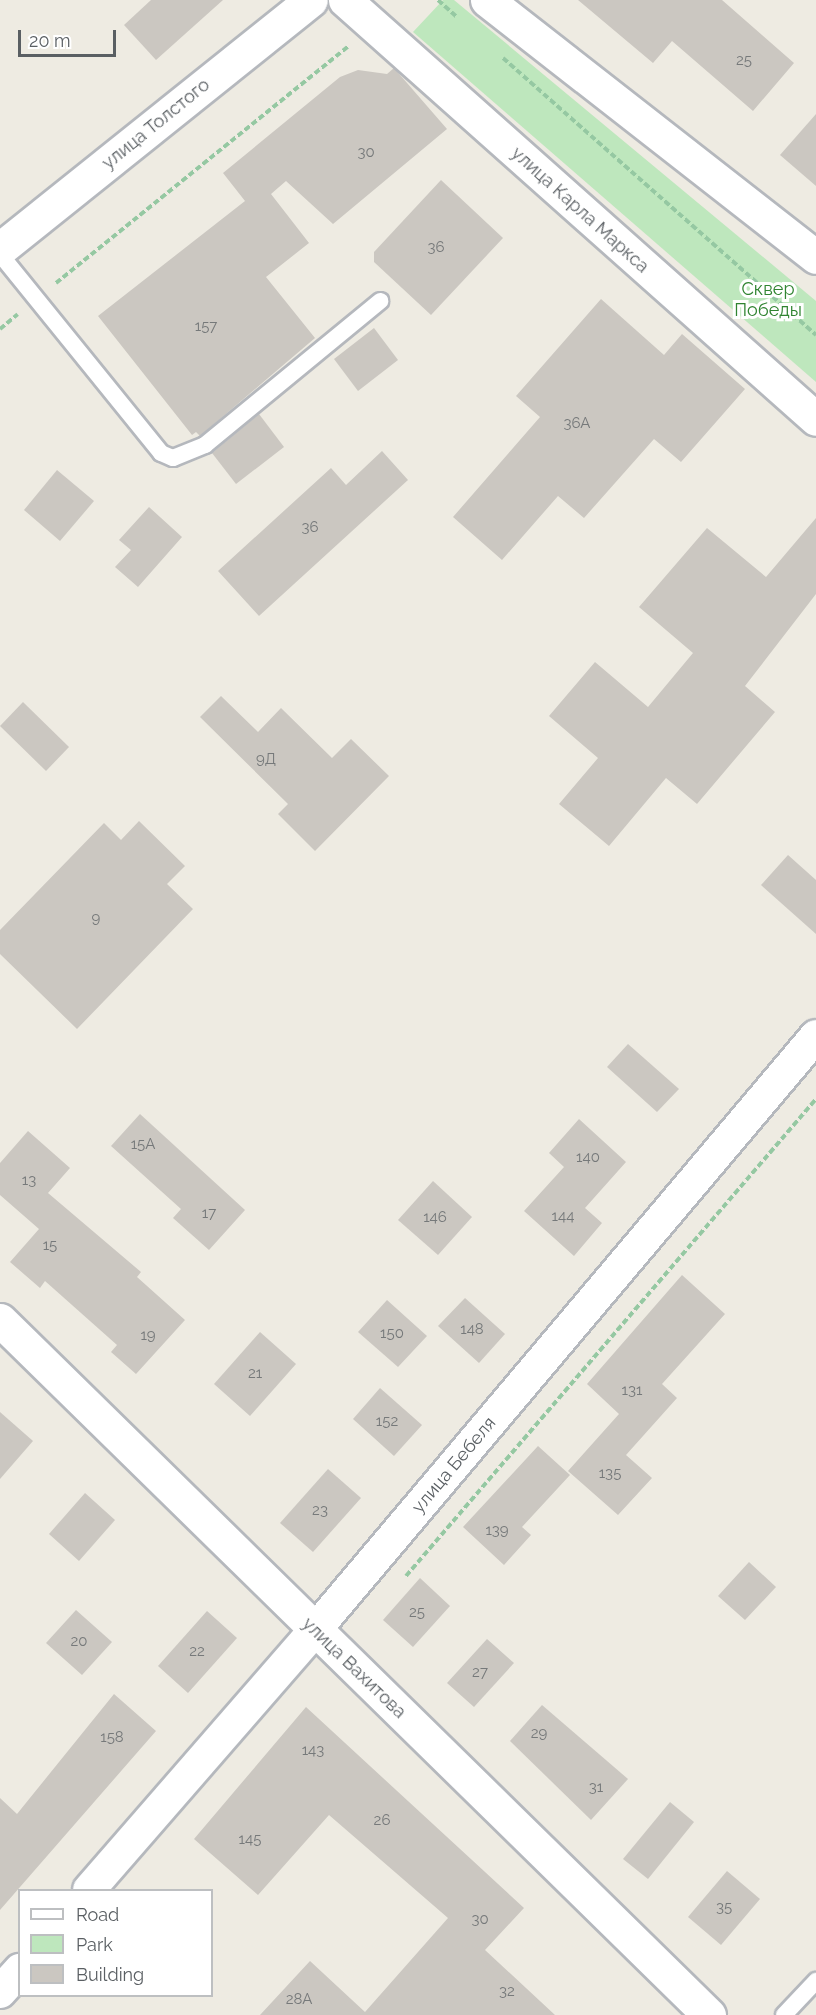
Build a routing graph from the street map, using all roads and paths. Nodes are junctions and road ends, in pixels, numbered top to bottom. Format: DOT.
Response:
graph roads {
  1 [pos="311,0"];
  2 [pos="345,0"];
  3 [pos="438,0"];
  4 [pos="487,0"];
  5 [pos="464,23"];
  6 [pos="374,26"];
  7 [pos="499,54"];
  8 [pos="0,249"];
  9 [pos="0,255"];
  10 [pos="816,257"];
  11 [pos="36,299"];
  12 [pos="380,301"];
  13 [pos="0,329"];
  14 [pos="816,335"];
  15 [pos="816,419"];
  16 [pos="816,1036"];
  17 [pos="816,1099"];
  18 [pos="0,1320"];
  19 [pos="402,1581"];
  20 [pos="315,1630"];
  21 [pos="90,1889"];
  22 [pos="18,1972"];
  23 [pos="816,1981"];
  24 [pos="0,1992"];
  25 [pos="709,2015"];
  26 [pos="784,2015"];
  1 -- 8 [label="street, улица Толстого"];
  2 -- 6 [label="street, улица Карла Маркса"];
  3 -- 5 [label="path"];
  4 -- 10 [label="street"];
  6 -- 11 [label="path"];
  6 -- 15 [label="street, улица Карла Маркса"];
  7 -- 14 [label="path"];
  9 -- 11 [label="lane"];
  11 -- 12 [label="lane"];
  11 -- 13 [label="path"];
  16 -- 20 [label="street, улица Бебеля"];
  17 -- 19 [label="path"];
  18 -- 20 [label="street, улица Вахитова"];
  20 -- 21 [label="street, улица Бебеля"];
  20 -- 25 [label="street, улица Вахитова"];
  22 -- 24 [label="street"];
  23 -- 26 [label="lane"];
}
